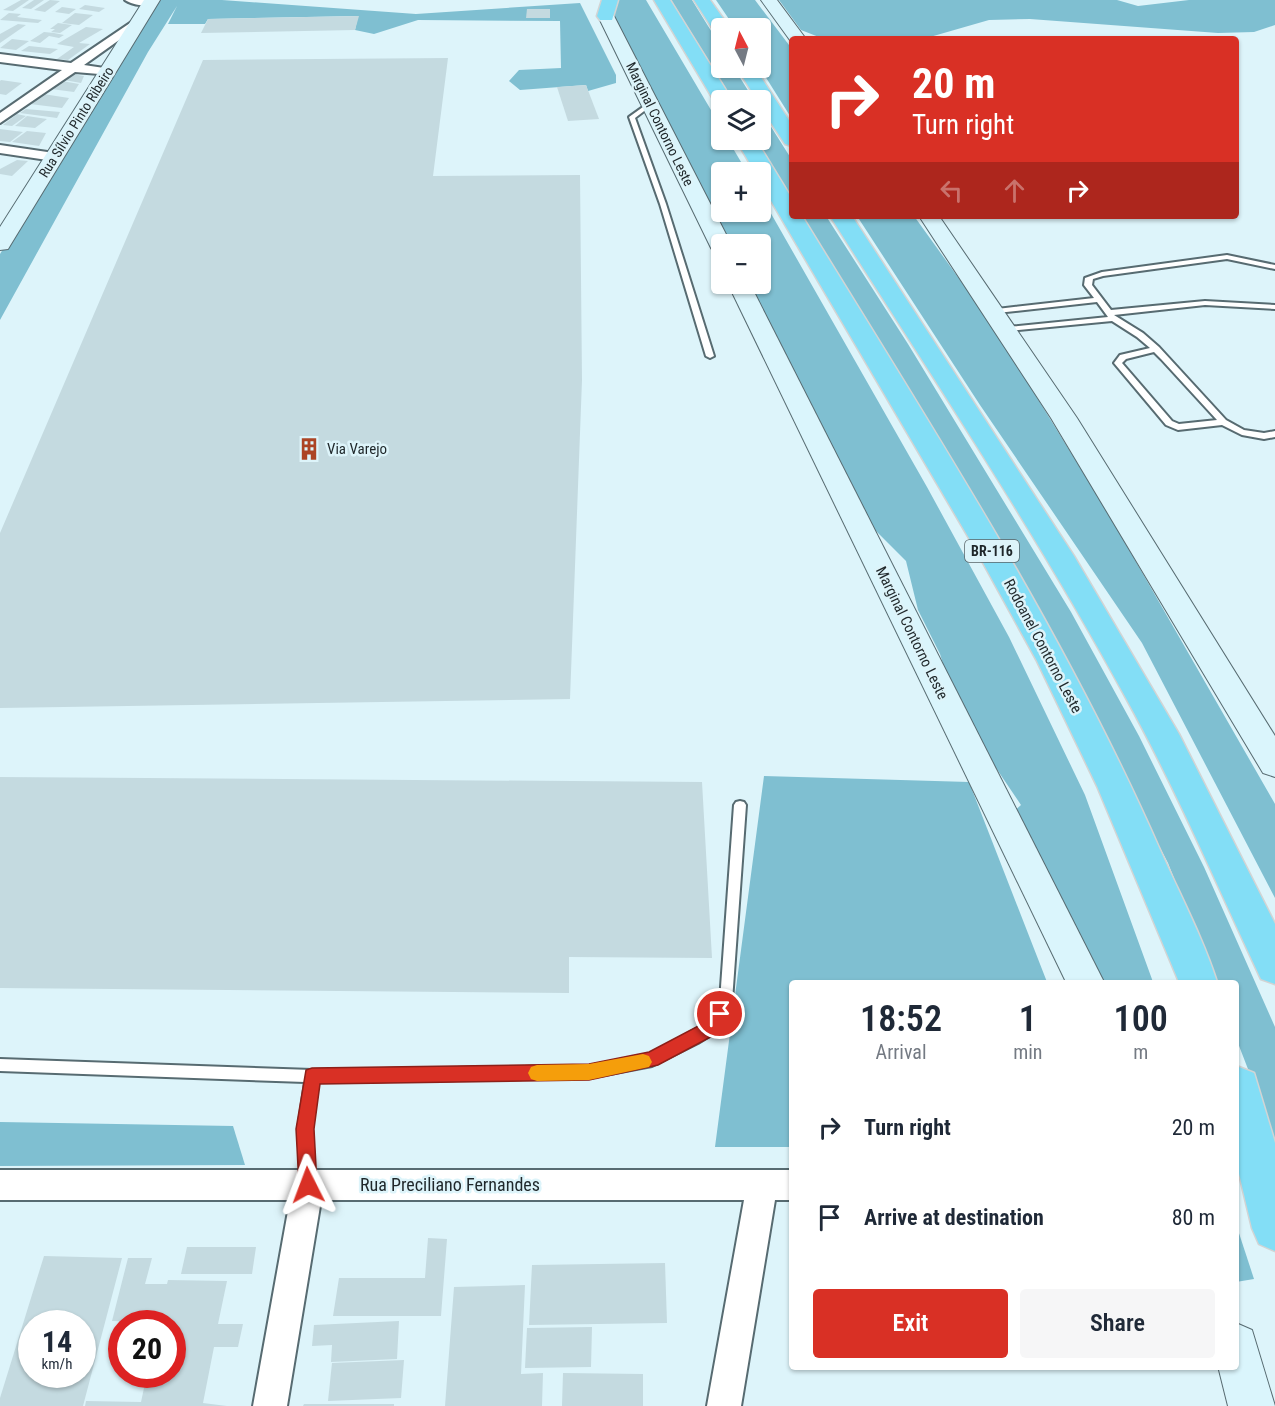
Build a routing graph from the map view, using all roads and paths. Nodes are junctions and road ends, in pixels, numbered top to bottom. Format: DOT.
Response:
graph roads {
  1 [pos="131,0"];
  2 [pos="662,0"];
  3 [pos="702,0"];
  4 [pos="769,0"];
  5 [pos="151,1"];
  6 [pos="605,5"];
  7 [pos="714,18"];
  8 [pos="139,21"];
  9 [pos="796,36"];
  10 [pos="0,58"];
  11 [pos="73,67"];
  12 [pos="107,72"];
  13 [pos="752,78"];
  14 [pos="717,90"];
  15 [pos="650,104"];
  16 [pos="0,119"];
  17 [pos="789,135"];
  18 [pos="0,149"];
  19 [pos="752,150"];
  20 [pos="54,157"];
  21 [pos="789,212"];
  22 [pos="793,219"];
  23 [pos="843,219"];
  24 [pos="931,219"];
  25 [pos="715,234"];
  26 [pos="0,244"];
  27 [pos="1275,267"];
  28 [pos="744,294"];
  29 [pos="1097,300"];
  30 [pos="1275,307"];
  31 [pos="1110,316"];
  32 [pos="1002,320"];
  33 [pos="1156,349"];
  34 [pos="710,356"];
  35 [pos="1223,422"];
  36 [pos="1275,434"];
  37 [pos="1275,764"];
  38 [pos="740,805"];
  39 [pos="1270,953"];
  40 [pos="1084,980"];
  41 [pos="1197,980"];
  42 [pos="0,1065"];
  43 [pos="312,1076"];
  44 [pos="1239,1089"];
  45 [pos="1239,1092"];
  46 [pos="0,1185"];
  47 [pos="308,1185"];
  48 [pos="777,1185"];
  49 [pos="1275,1187"];
  50 [pos="1275,1228"];
  51 [pos="1239,1357"];
  52 [pos="270,1406"];
  53 [pos="724,1406"];
  54 [pos="1252,1406"];
  1 -- 5 [label="street"];
  2 -- 14 [label="highway"];
  3 -- 7 [label="highway"];
  4 -- 9 [label="main road"];
  5 -- 8 [label="main road, Rua Sílvio Pinto Ribeiro"];
  6 -- 15 [label="main road, Marginal Contorno Leste"];
  8 -- 11 [label="street"];
  8 -- 12 [label="main road, Rua Sílvio Pinto Ribeiro"];
  10 -- 11 [label="street"];
  11 -- 12 [label="street"];
  11 -- 16 [label="street"];
  12 -- 20 [label="main road, Rua Sílvio Pinto Ribeiro"];
  13 -- 17 [label="highway"];
  15 -- 25 [label="main road, Marginal Contorno Leste"];
  15 -- 34 [label="lane"];
  18 -- 20 [label="street"];
  19 -- 21 [label="highway, Rodoanel Contorno Leste / BR-116"];
  20 -- 26 [label="main road, Rua Sílvio Pinto Ribeiro"];
  22 -- 41 [label="highway, Rodoanel Contorno Leste / BR-116"];
  23 -- 39 [label="highway"];
  24 -- 32 [label="main road"];
  27 -- 29 [label="lane"];
  28 -- 40 [label="main road, Marginal Contorno Leste"];
  29 -- 31 [label="lane"];
  29 -- 32 [label="lane"];
  30 -- 31 [label="lane"];
  31 -- 32 [label="lane"];
  31 -- 33 [label="lane"];
  32 -- 37 [label="main road"];
  33 -- 35 [label="lane"];
  33 -- 35 [label="lane"];
  35 -- 36 [label="lane"];
  38 -- 43 [label="lane"];
  42 -- 43 [label="lane"];
  43 -- 47 [label="lane"];
  44 -- 49 [label="highway"];
  45 -- 50 [label="highway"];
  46 -- 47 [label="street, Rua Preciliano Fernandes"];
  47 -- 48 [label="street, Rua Preciliano Fernandes"];
  47 -- 52 [label="street"];
  48 -- 53 [label="street"];
  51 -- 54 [label="main road"];
}
